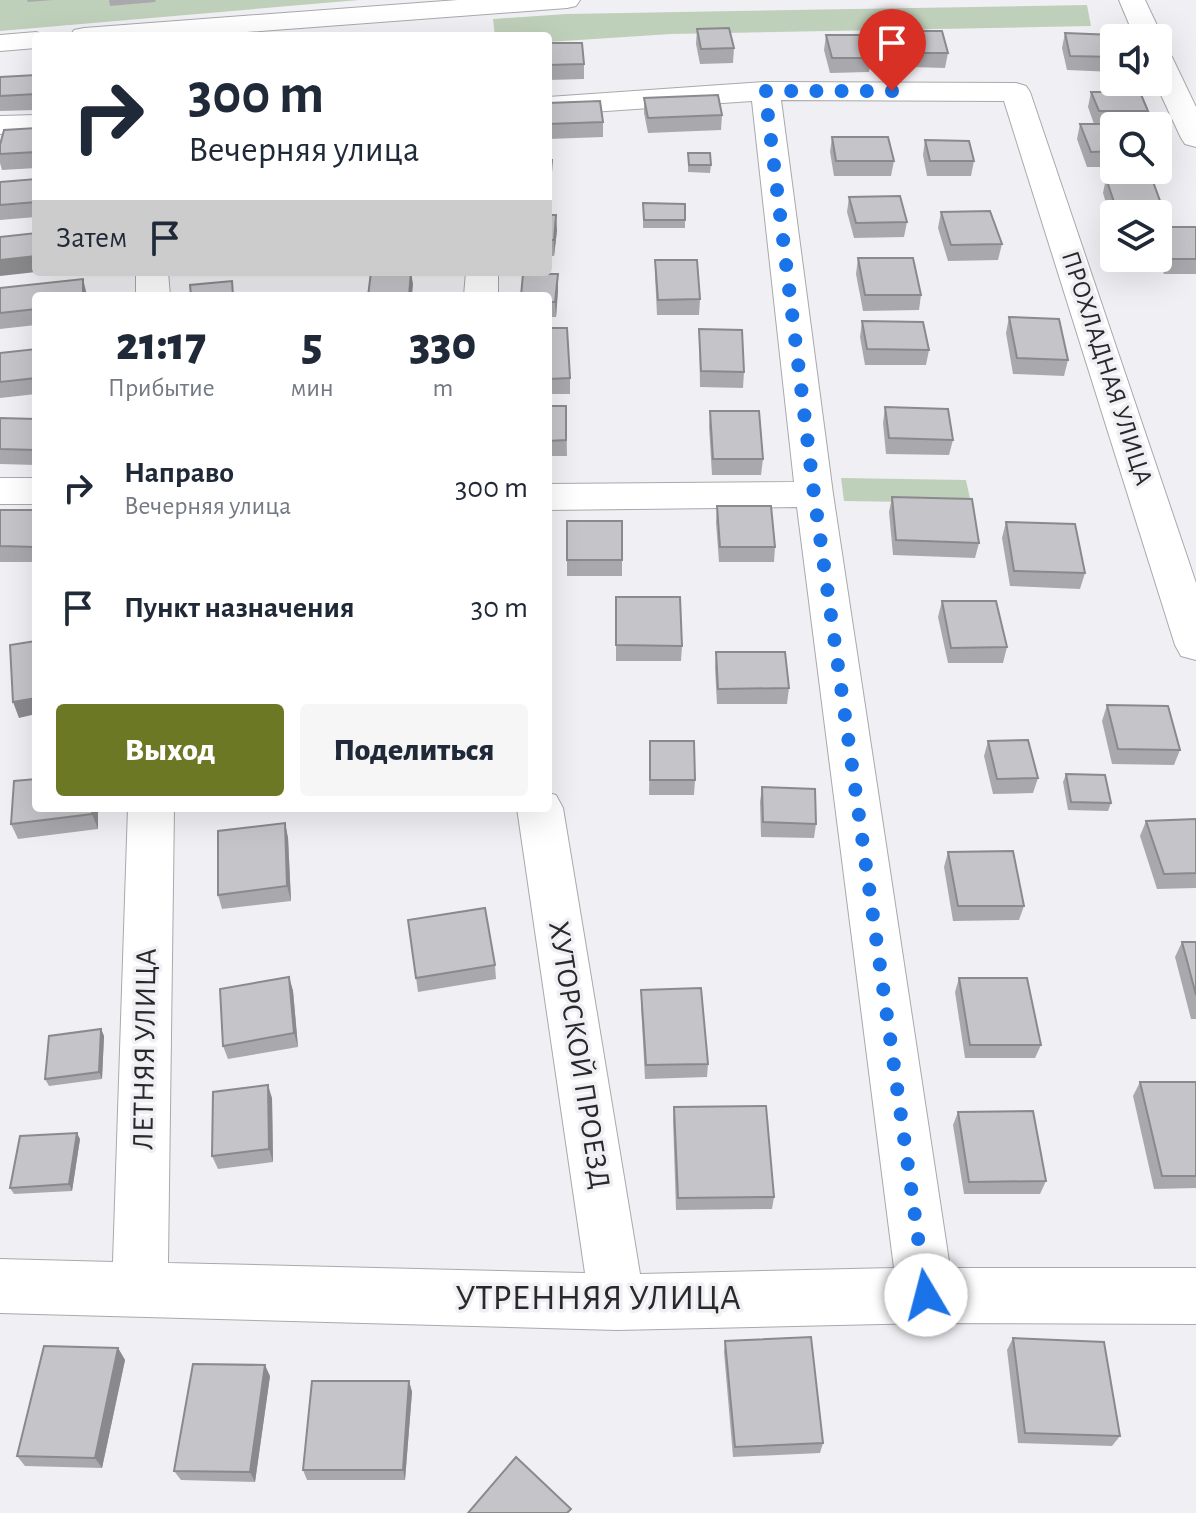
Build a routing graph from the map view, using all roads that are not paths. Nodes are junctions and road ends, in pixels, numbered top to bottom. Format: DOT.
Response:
graph roads {
  1 [pos="567,0"];
  2 [pos="1132,0"];
  3 [pos="481,4"];
  4 [pos="1143,24"];
  5 [pos="134,32"];
  6 [pos="484,32"];
  7 [pos="32,40"];
  8 [pos="0,43"];
  9 [pos="1172,87"];
  10 [pos="765,91"];
  11 [pos="552,106"];
  12 [pos="32,124"];
  13 [pos="0,125"];
  14 [pos="1196,138"];
  15 [pos="0,491"];
  16 [pos="32,491"];
  17 [pos="814,494"];
  18 [pos="552,497"];
  19 [pos="1196,645"];
  20 [pos="151,812"];
  21 [pos="541,812"];
  22 [pos="0,1286"];
  23 [pos="140,1291"];
  24 [pos="926,1295"];
  25 [pos="1196,1296"];
  26 [pos="617,1302"];
  1 -- 3 [label="street"];
  2 -- 4 [label="street"];
  3 -- 5 [label="street"];
  3 -- 6 [label="street"];
  7 -- 8 [label="street"];
  9 -- 14 [label="street"];
  10 -- 11 [label="street"];
  10 -- 17 [label="street"];
  10 -- 19 [label="street, ПРОХЛАДНАЯ УЛИЦА"];
  12 -- 13 [label="street"];
  15 -- 16 [label="street"];
  17 -- 18 [label="street"];
  17 -- 24 [label="street"];
  20 -- 23 [label="street, ЛЕТНЯЯ УЛИЦА"];
  21 -- 26 [label="street, ХУТОРСКОЙ ПРОЕЗД"];
  22 -- 23 [label="street, УТРЕННЯЯ УЛИЦА"];
  23 -- 26 [label="street, УТРЕННЯЯ УЛИЦА"];
  24 -- 25 [label="street, УТРЕННЯЯ УЛИЦА"];
  24 -- 26 [label="street, УТРЕННЯЯ УЛИЦА"];
}
